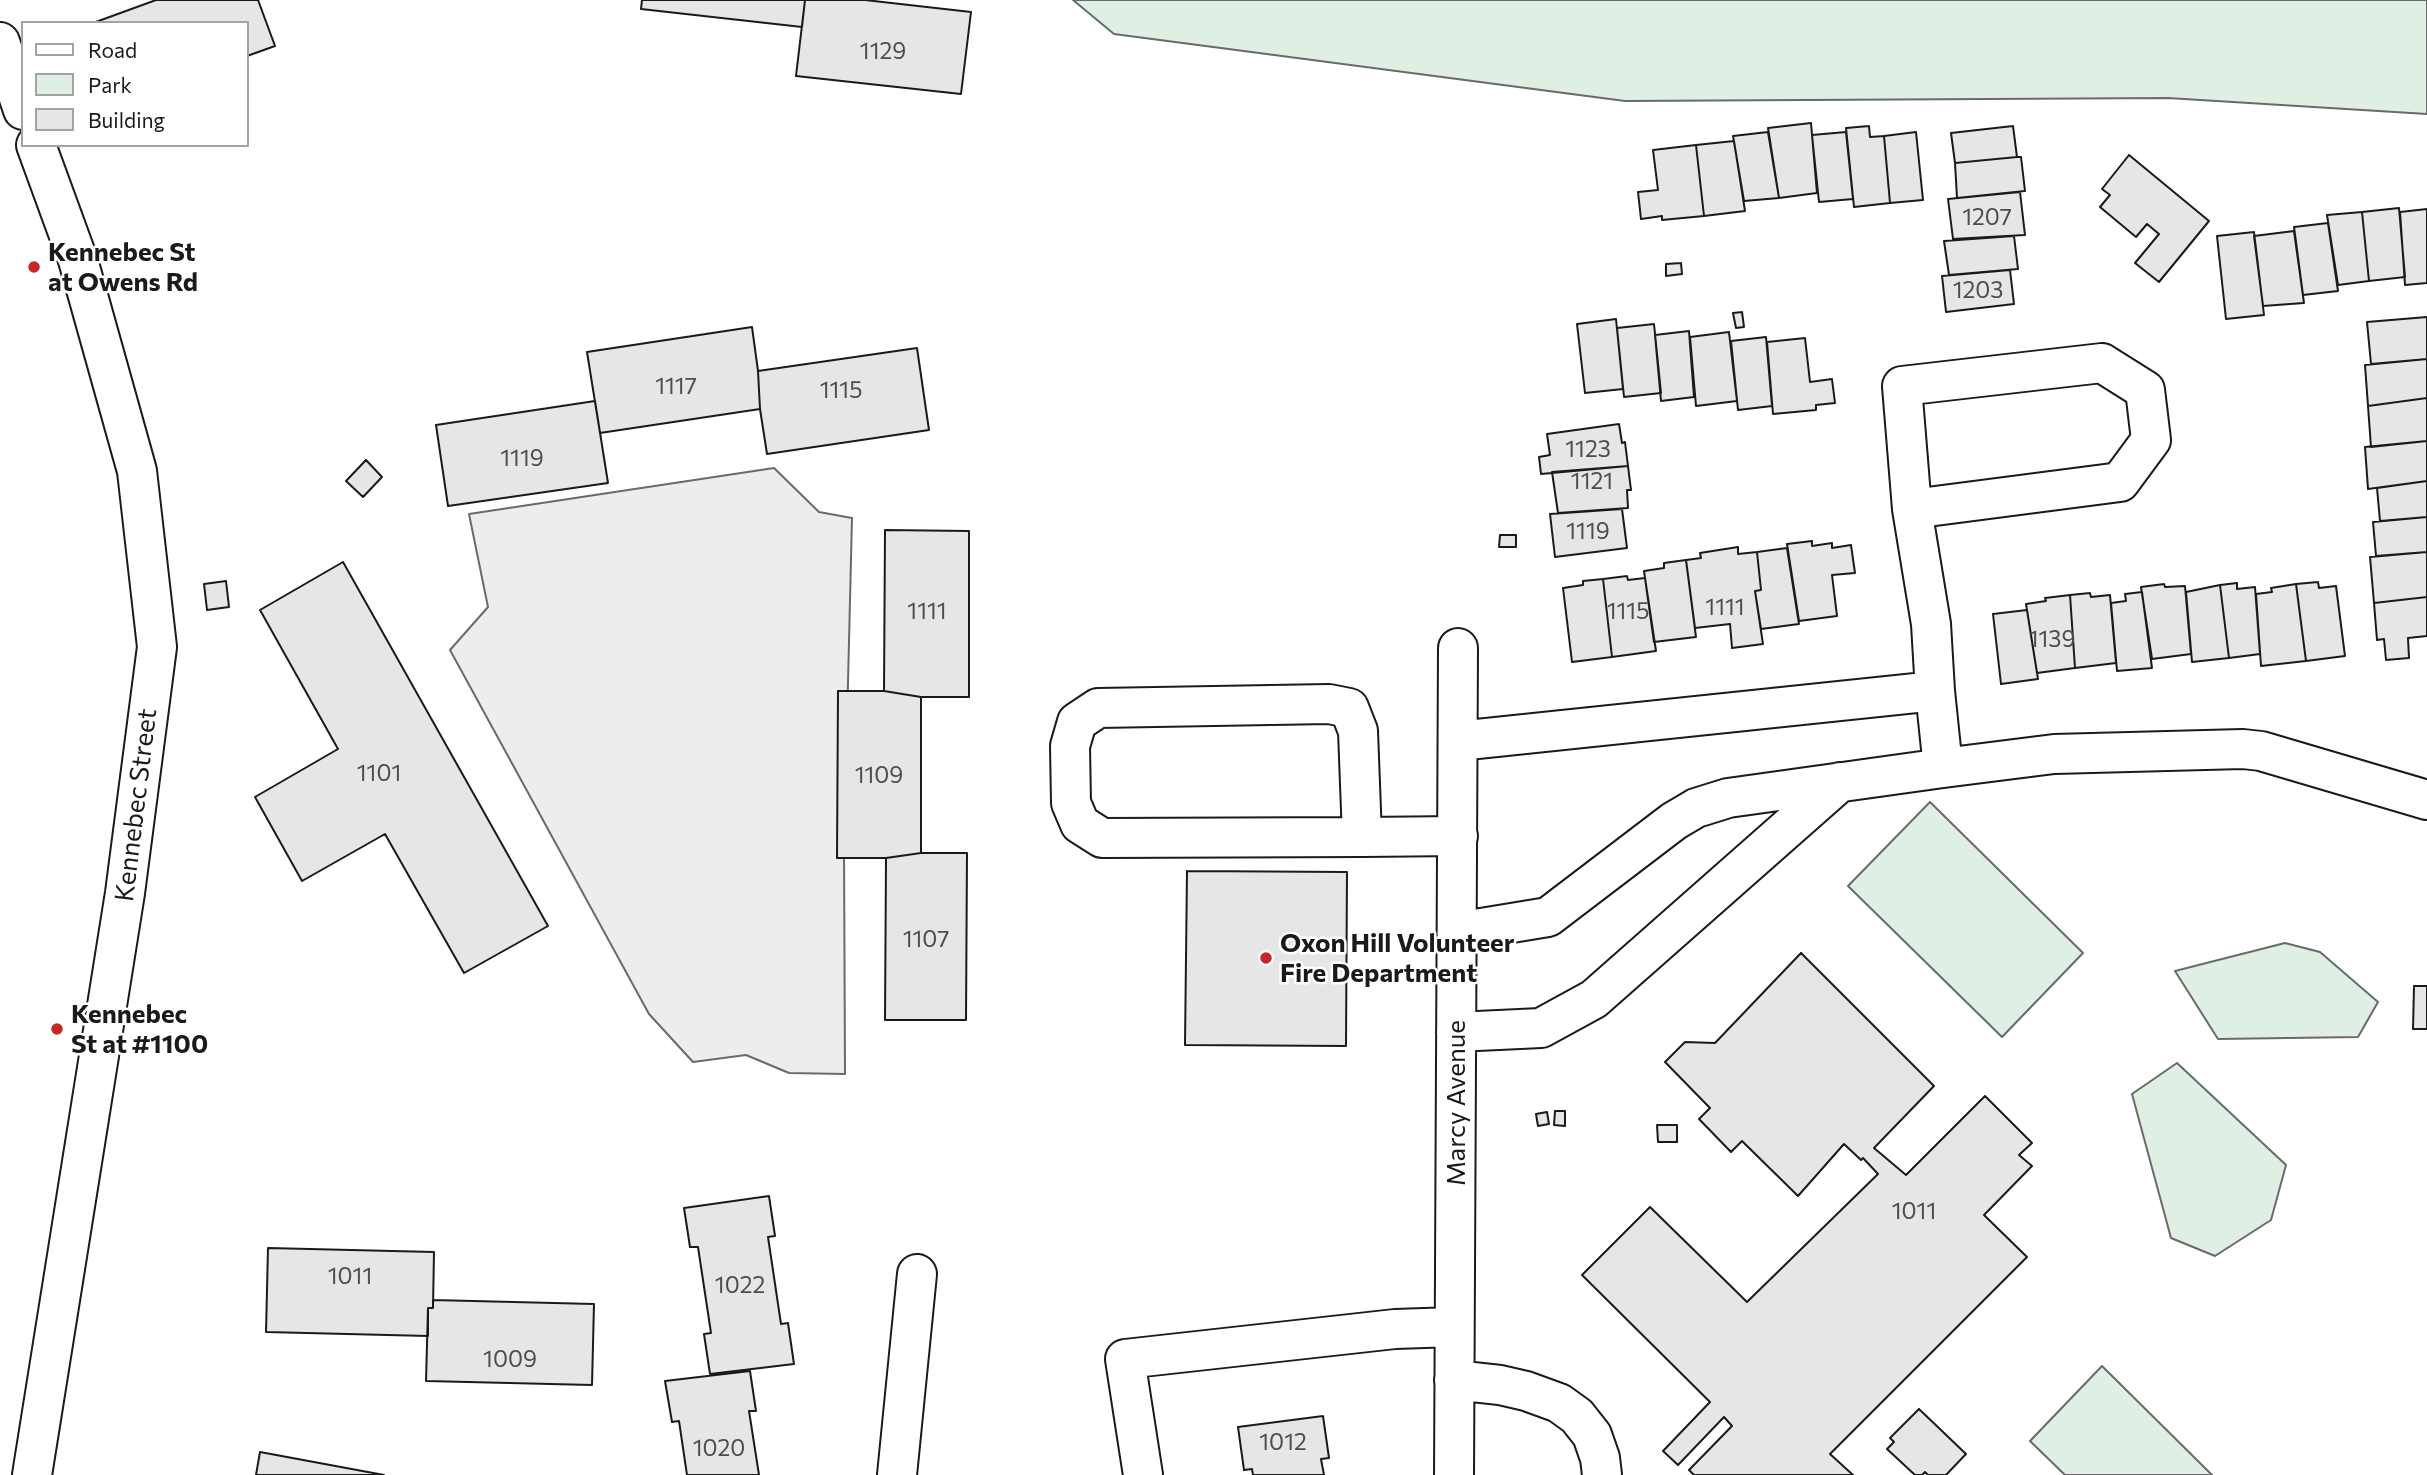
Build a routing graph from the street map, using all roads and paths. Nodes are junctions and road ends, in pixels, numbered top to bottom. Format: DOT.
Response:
graph roads {
  1 [pos="3,64"];
  2 [pos="21,105"];
  3 [pos="37,147"];
  4 [pos="1912,509"];
  5 [pos="1458,648"];
  6 [pos="1935,691"];
  7 [pos="1458,741"];
  8 [pos="1942,768"];
  9 [pos="1840,782"];
  10 [pos="2427,800"];
  11 [pos="1458,836"];
  12 [pos="1362,837"];
  13 [pos="1457,932"];
  14 [pos="1456,1032"];
  15 [pos="917,1274"];
  16 [pos="1454,1326"];
  17 [pos="1454,1380"];
  18 [pos="32,1475"];
  19 [pos="897,1475"];
  20 [pos="1143,1475"];
  21 [pos="1454,1475"];
  22 [pos="1602,1475"];
  1 -- 2 [label="street"];
  3 -- 18 [label="street, Kennebec Street"];
  4 -- 4 [label="street"];
  4 -- 6 [label="street"];
  5 -- 7 [label="street, Marcy Avenue"];
  6 -- 7 [label="street"];
  6 -- 8 [label="street"];
  7 -- 11 [label="street, Marcy Avenue"];
  8 -- 9 [label="street"];
  8 -- 10 [label="street"];
  9 -- 13 [label="street"];
  9 -- 14 [label="street"];
  11 -- 12 [label="street"];
  11 -- 13 [label="street, Marcy Avenue"];
  12 -- 12 [label="street"];
  13 -- 14 [label="street, Marcy Avenue"];
  14 -- 16 [label="street, Marcy Avenue"];
  15 -- 19 [label="street"];
  16 -- 17 [label="street, Marcy Avenue"];
  16 -- 20 [label="street"];
  17 -- 21 [label="street, Marcy Avenue"];
  17 -- 22 [label="street"];
}
